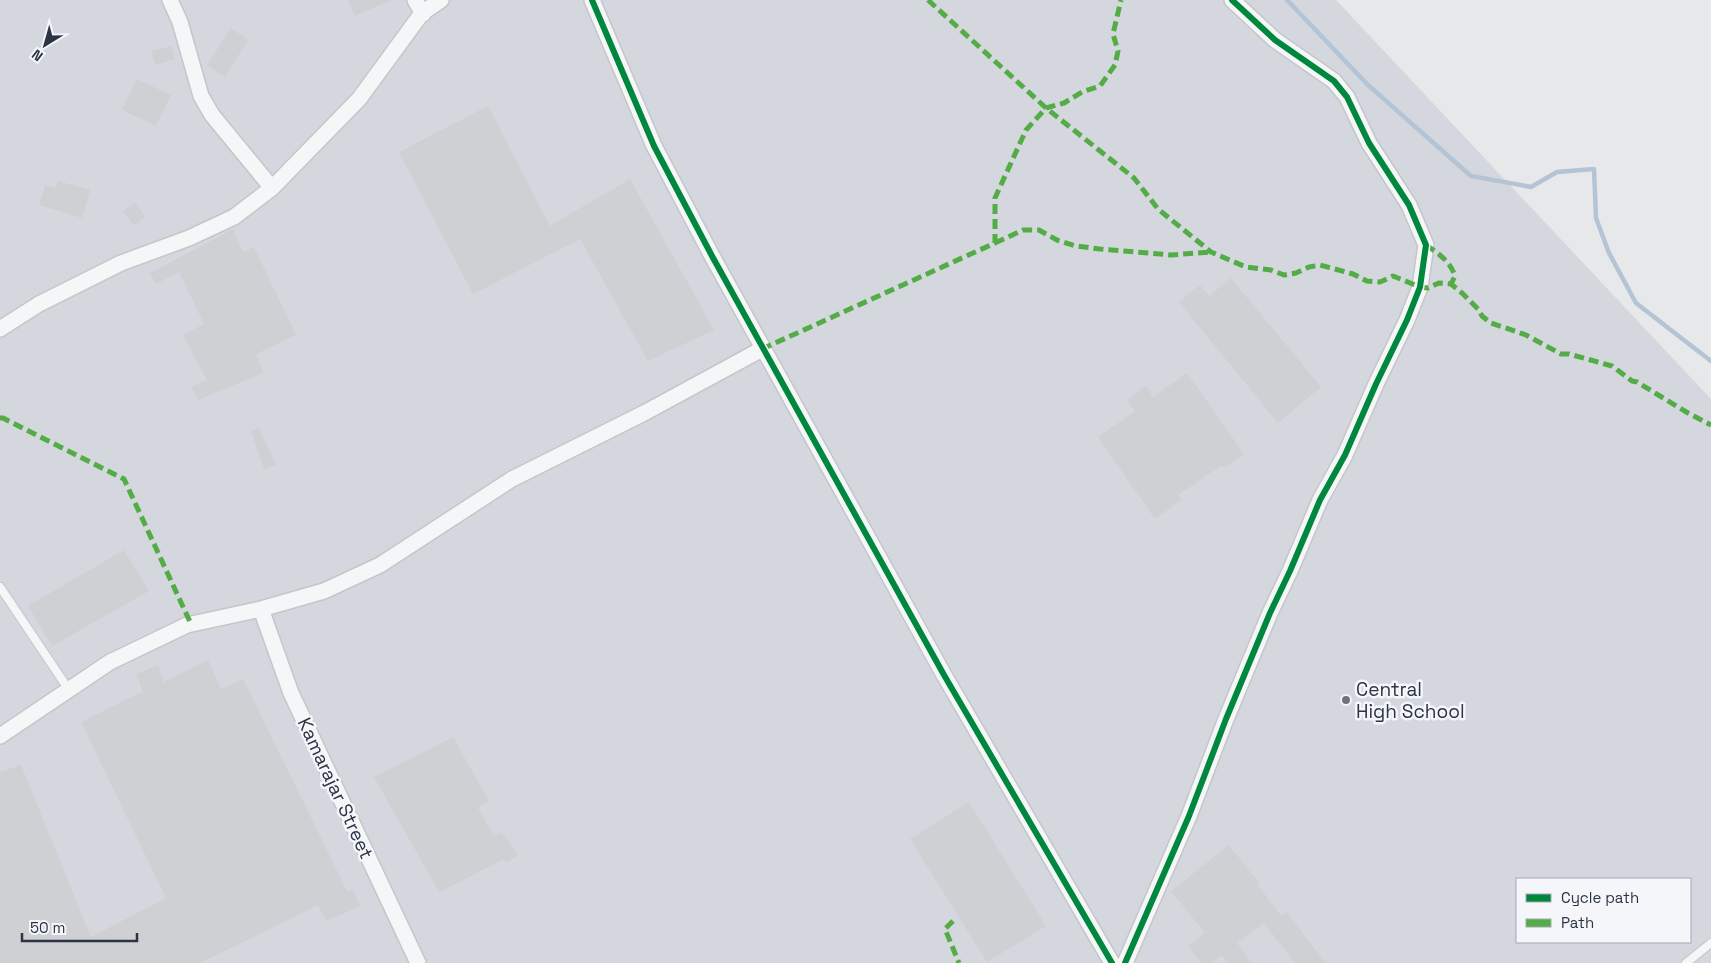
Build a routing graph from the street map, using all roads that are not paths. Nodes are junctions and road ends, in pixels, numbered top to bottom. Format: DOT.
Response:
graph roads {
  1 [pos="170,0"];
  2 [pos="415,0"];
  3 [pos="441,0"];
  4 [pos="592,0"];
  5 [pos="1232,0"];
  6 [pos="423,14"];
  7 [pos="272,188"];
  8 [pos="0,329"];
  9 [pos="762,349"];
  10 [pos="0,587"];
  11 [pos="261,609"];
  12 [pos="69,690"];
  13 [pos="0,736"];
  14 [pos="1711,943"];
  15 [pos="418,963"];
  16 [pos="1112,963"];
  17 [pos="1125,963"];
  18 [pos="1686,963"];
  1 -- 7 [label="street"];
  2 -- 6 [label="street"];
  3 -- 6 [label="street"];
  4 -- 9 [label="street"];
  5 -- 17 [label="street"];
  6 -- 7 [label="street"];
  7 -- 8 [label="street"];
  9 -- 11 [label="street"];
  9 -- 16 [label="street"];
  10 -- 12 [label="lane"];
  11 -- 12 [label="street"];
  11 -- 15 [label="street, Kamarajar Street"];
  12 -- 13 [label="street"];
  14 -- 18 [label="lane"];
}
